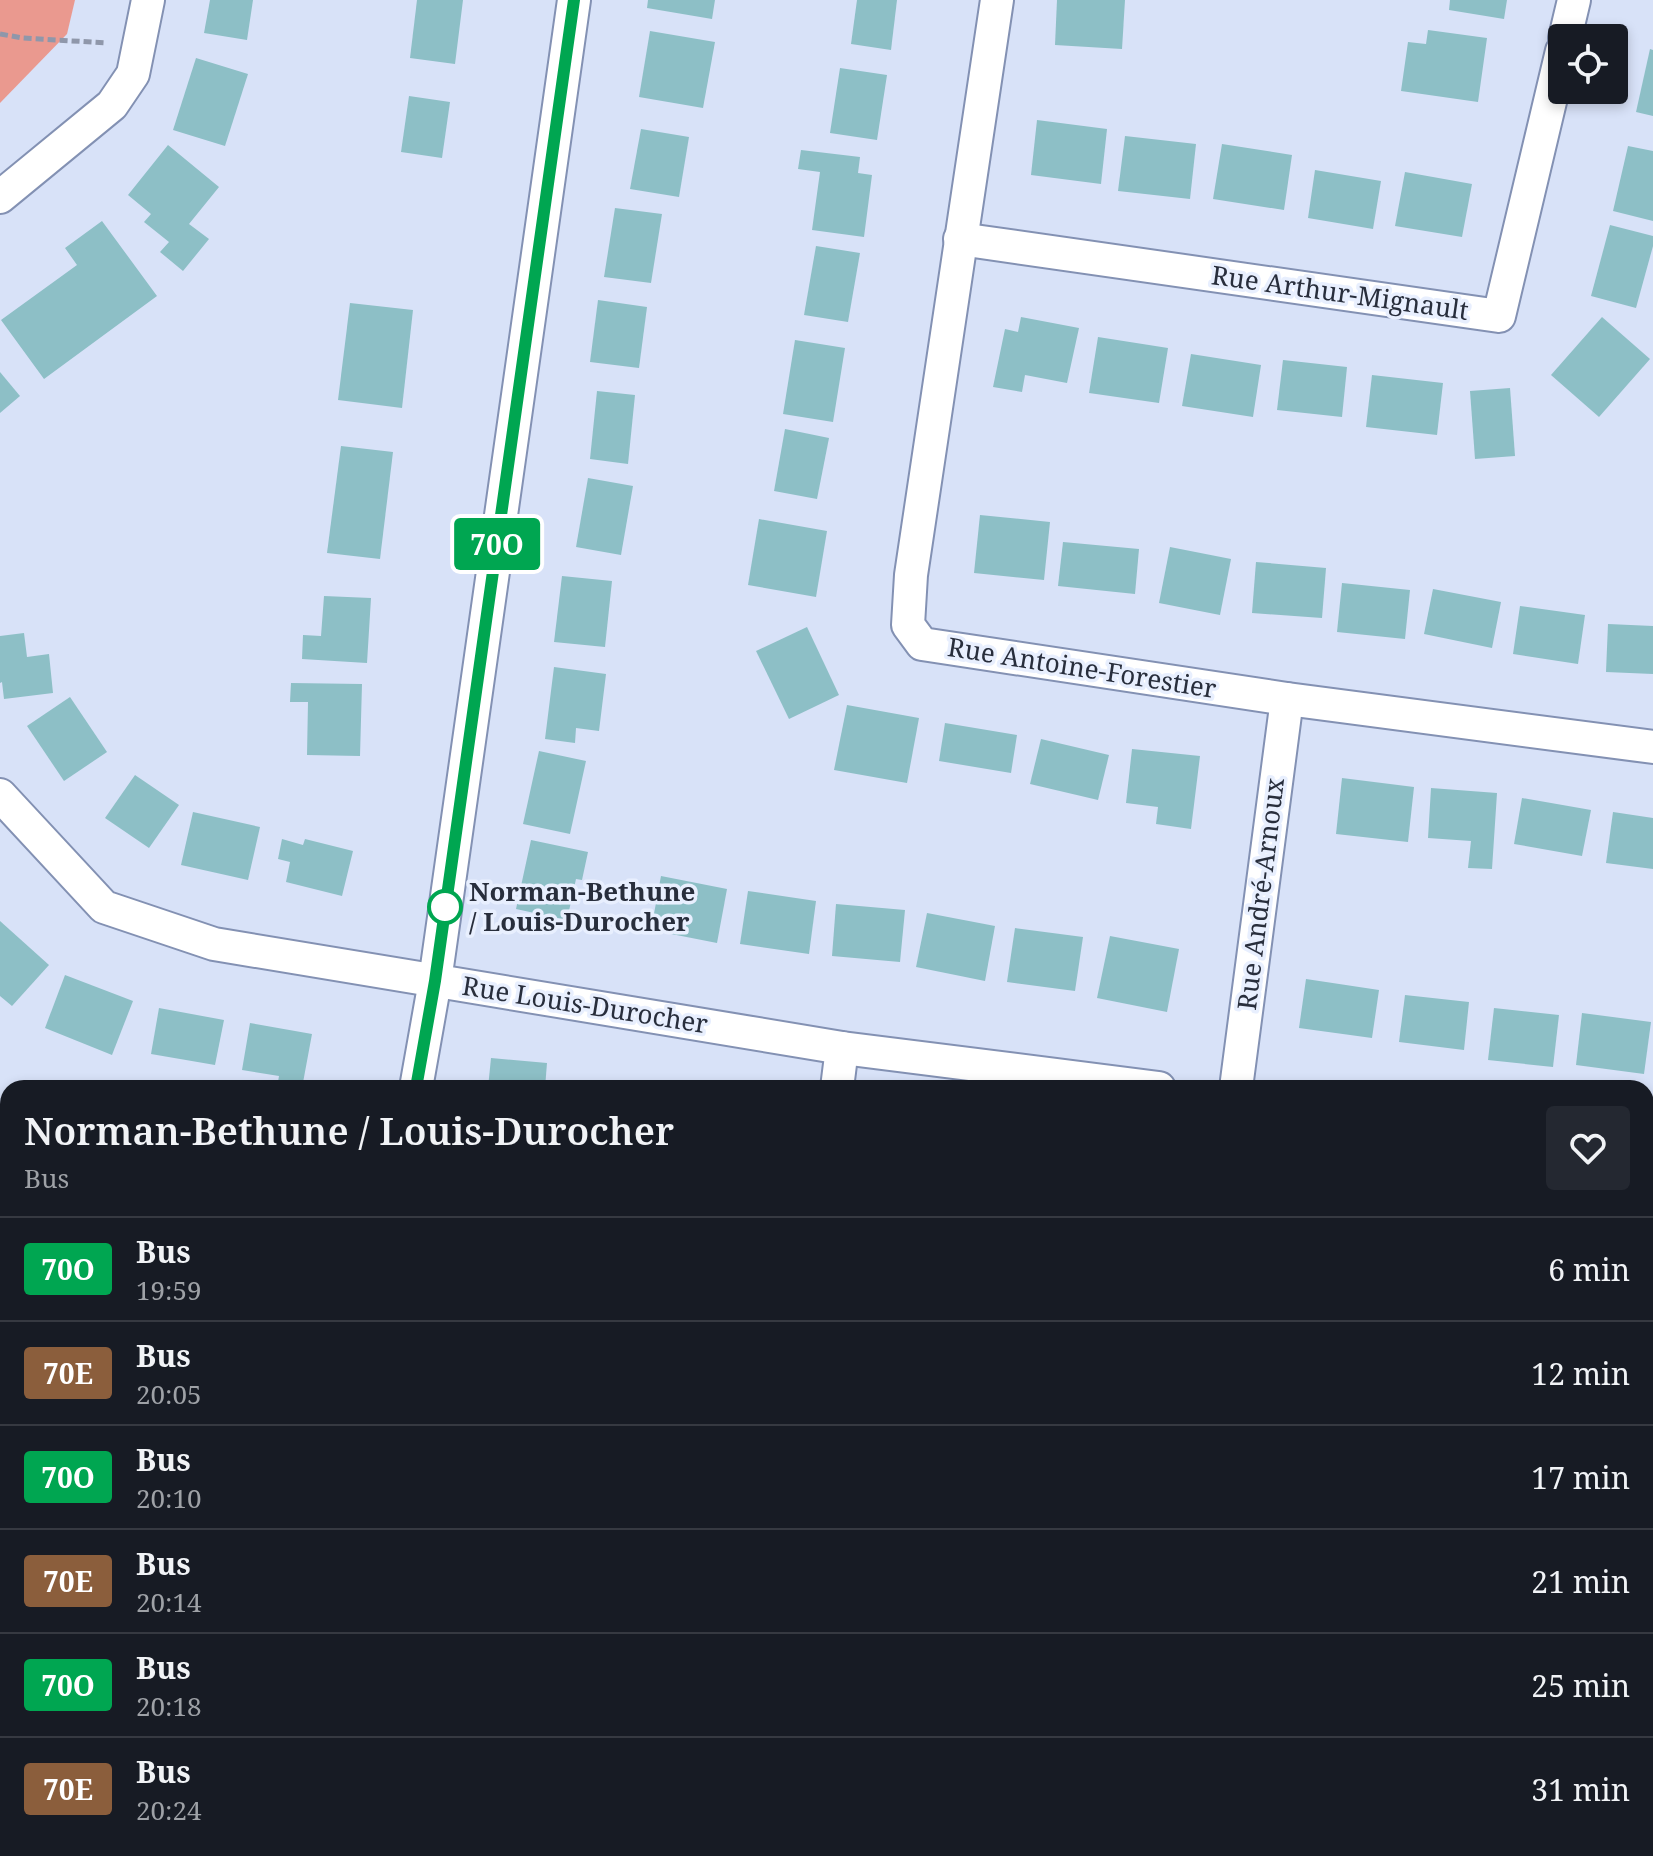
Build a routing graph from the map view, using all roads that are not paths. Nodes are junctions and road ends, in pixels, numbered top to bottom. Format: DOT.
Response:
graph roads {
  1 [pos="148,0"];
  2 [pos="574,0"];
  3 [pos="997,0"];
  4 [pos="1574,0"];
  5 [pos="1568,24"];
  6 [pos="1549,104"];
  7 [pos="0,197"];
  8 [pos="960,239"];
  9 [pos="1287,699"];
  10 [pos="1653,747"];
  11 [pos="0,795"];
  12 [pos="435,981"];
  13 [pos="842,1048"];
  14 [pos="417,1080"];
  15 [pos="838,1080"];
  16 [pos="1096,1080"];
  17 [pos="1237,1080"];
  1 -- 7 [label="street"];
  2 -- 12 [label="street"];
  3 -- 8 [label="street, Rue Antoine-Forestier"];
  4 -- 5 [label="street"];
  6 -- 8 [label="street, Rue Arthur-Mignault"];
  8 -- 9 [label="street, Rue Antoine-Forestier"];
  9 -- 10 [label="street, Rue Antoine-Forestier"];
  9 -- 17 [label="street, Rue André-Arnoux"];
  11 -- 12 [label="street, Rue Louis-Durocher"];
  12 -- 13 [label="street, Rue Louis-Durocher"];
  12 -- 14 [label="street"];
  13 -- 15 [label="street"];
  13 -- 16 [label="street, Rue Louis-Durocher"];
}
